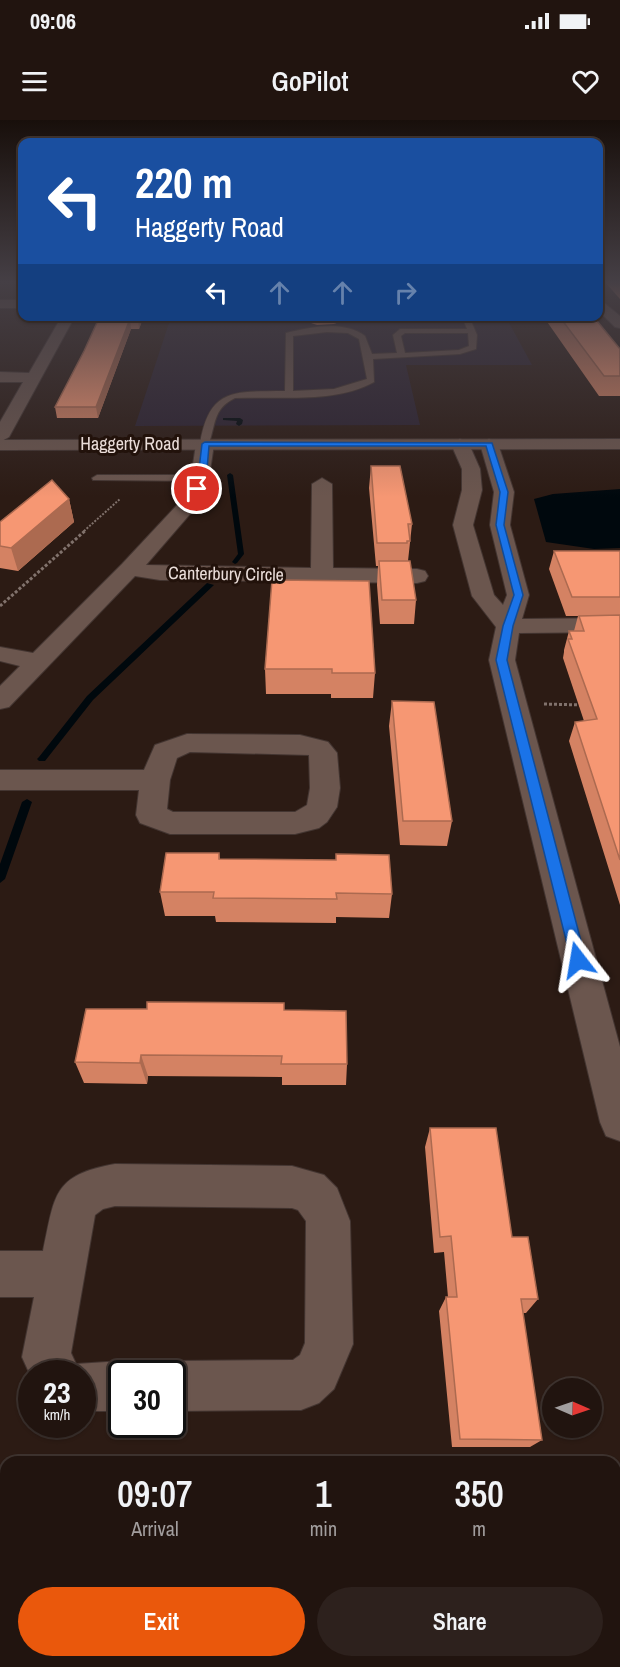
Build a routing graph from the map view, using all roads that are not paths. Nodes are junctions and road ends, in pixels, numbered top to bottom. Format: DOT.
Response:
graph roads {
  1 [pos="47,353"];
  2 [pos="289,353"];
  3 [pos="366,353"];
  4 [pos="428,353"];
  5 [pos="402,355"];
  6 [pos="367,357"];
  7 [pos="0,378"];
  8 [pos="33,378"];
  9 [pos="289,391"];
  10 [pos="0,436"];
  11 [pos="205,444"];
  12 [pos="460,444"];
  13 [pos="489,444"];
  14 [pos="620,444"];
  15 [pos="0,445"];
  16 [pos="97,478"];
  17 [pos="200,478"];
  18 [pos="322,484"];
  19 [pos="130,569"];
  20 [pos="322,575"];
  21 [pos="417,576"];
  22 [pos="620,625"];
  23 [pos="508,626"];
  24 [pos="0,654"];
  25 [pos="39,662"];
  26 [pos="0,701"];
  27 [pos="0,780"];
  28 [pos="155,780"];
  29 [pos="620,1122"];
  30 [pos="0,1274"];
  31 [pos="62,1274"];
  32 [pos="48,1360"];
  33 [pos="186,1386"];
  1 -- 8 [label="street"];
  2 -- 9 [label="lane"];
  3 -- 6 [label="lane"];
  4 -- 5 [label="lane"];
  5 -- 6 [label="lane"];
  6 -- 9 [label="lane"];
  7 -- 8 [label="street"];
  8 -- 10 [label="street"];
  9 -- 11 [label="lane"];
  11 -- 12 [label="street, Haggerty Road"];
  11 -- 15 [label="street, Haggerty Road"];
  11 -- 17 [label="street, Canterbury Circle"];
  12 -- 13 [label="street, Haggerty Road"];
  12 -- 23 [label="street"];
  13 -- 14 [label="street, Haggerty Road"];
  13 -- 23 [label="street"];
  16 -- 17 [label="lane"];
  17 -- 19 [label="street, Canterbury Circle"];
  18 -- 20 [label="street"];
  19 -- 20 [label="street, Canterbury Circle"];
  19 -- 25 [label="street, Canterbury Circle"];
  20 -- 21 [label="street, Canterbury Circle"];
  22 -- 23 [label="street"];
  23 -- 29 [label="street"];
  24 -- 25 [label="street"];
  25 -- 26 [label="street, Canterbury Circle"];
  27 -- 28 [label="street"];
  28 -- 28 [label="street"];
  30 -- 31 [label="street"];
  31 -- 32 [label="street"];
  31 -- 33 [label="street"];
}
